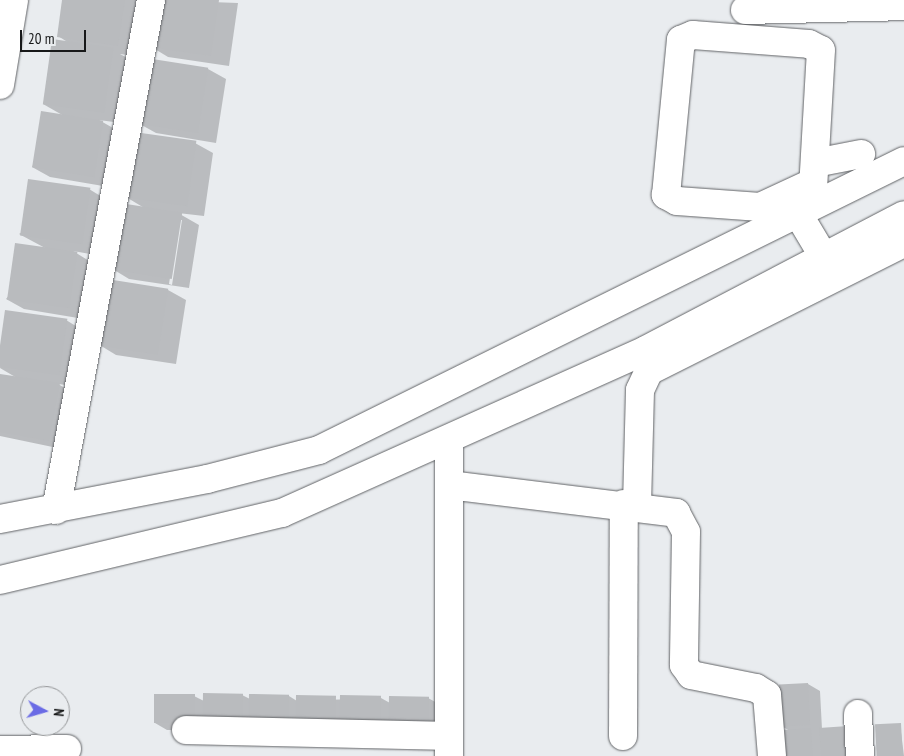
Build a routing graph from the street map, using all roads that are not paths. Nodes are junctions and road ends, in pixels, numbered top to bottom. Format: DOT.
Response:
graph roads {
  1 [pos="14,0"];
  2 [pos="151,0"];
  3 [pos="904,6"];
  4 [pos="745,10"];
  5 [pos="0,85"];
  6 [pos="861,154"];
  7 [pos="904,161"];
  8 [pos="808,197"];
  9 [pos="904,215"];
  10 [pos="904,243"];
  11 [pos="821,253"];
  12 [pos="449,441"];
  13 [pos="449,485"];
  14 [pos="630,505"];
  15 [pos="56,510"];
  16 [pos="0,520"];
  17 [pos="0,580"];
  18 [pos="858,714"];
  19 [pos="186,730"];
  20 [pos="623,736"];
  21 [pos="449,746"];
  22 [pos="67,748"];
  23 [pos="0,750"];
  24 [pos="772,756"];
  25 [pos="860,756"];
  1 -- 5 [label="street"];
  2 -- 15 [label="street"];
  3 -- 4 [label="street"];
  6 -- 8 [label="street"];
  7 -- 8 [label="street"];
  8 -- 8 [label="street"];
  8 -- 11 [label="street"];
  8 -- 15 [label="street"];
  9 -- 11 [label="street"];
  10 -- 14 [label="street"];
  11 -- 12 [label="street"];
  12 -- 13 [label="street"];
  12 -- 17 [label="street"];
  13 -- 14 [label="street"];
  13 -- 21 [label="street"];
  14 -- 20 [label="street"];
  14 -- 24 [label="street"];
  15 -- 16 [label="street"];
  18 -- 25 [label="street"];
  19 -- 21 [label="street"];
  22 -- 23 [label="street"];
}
